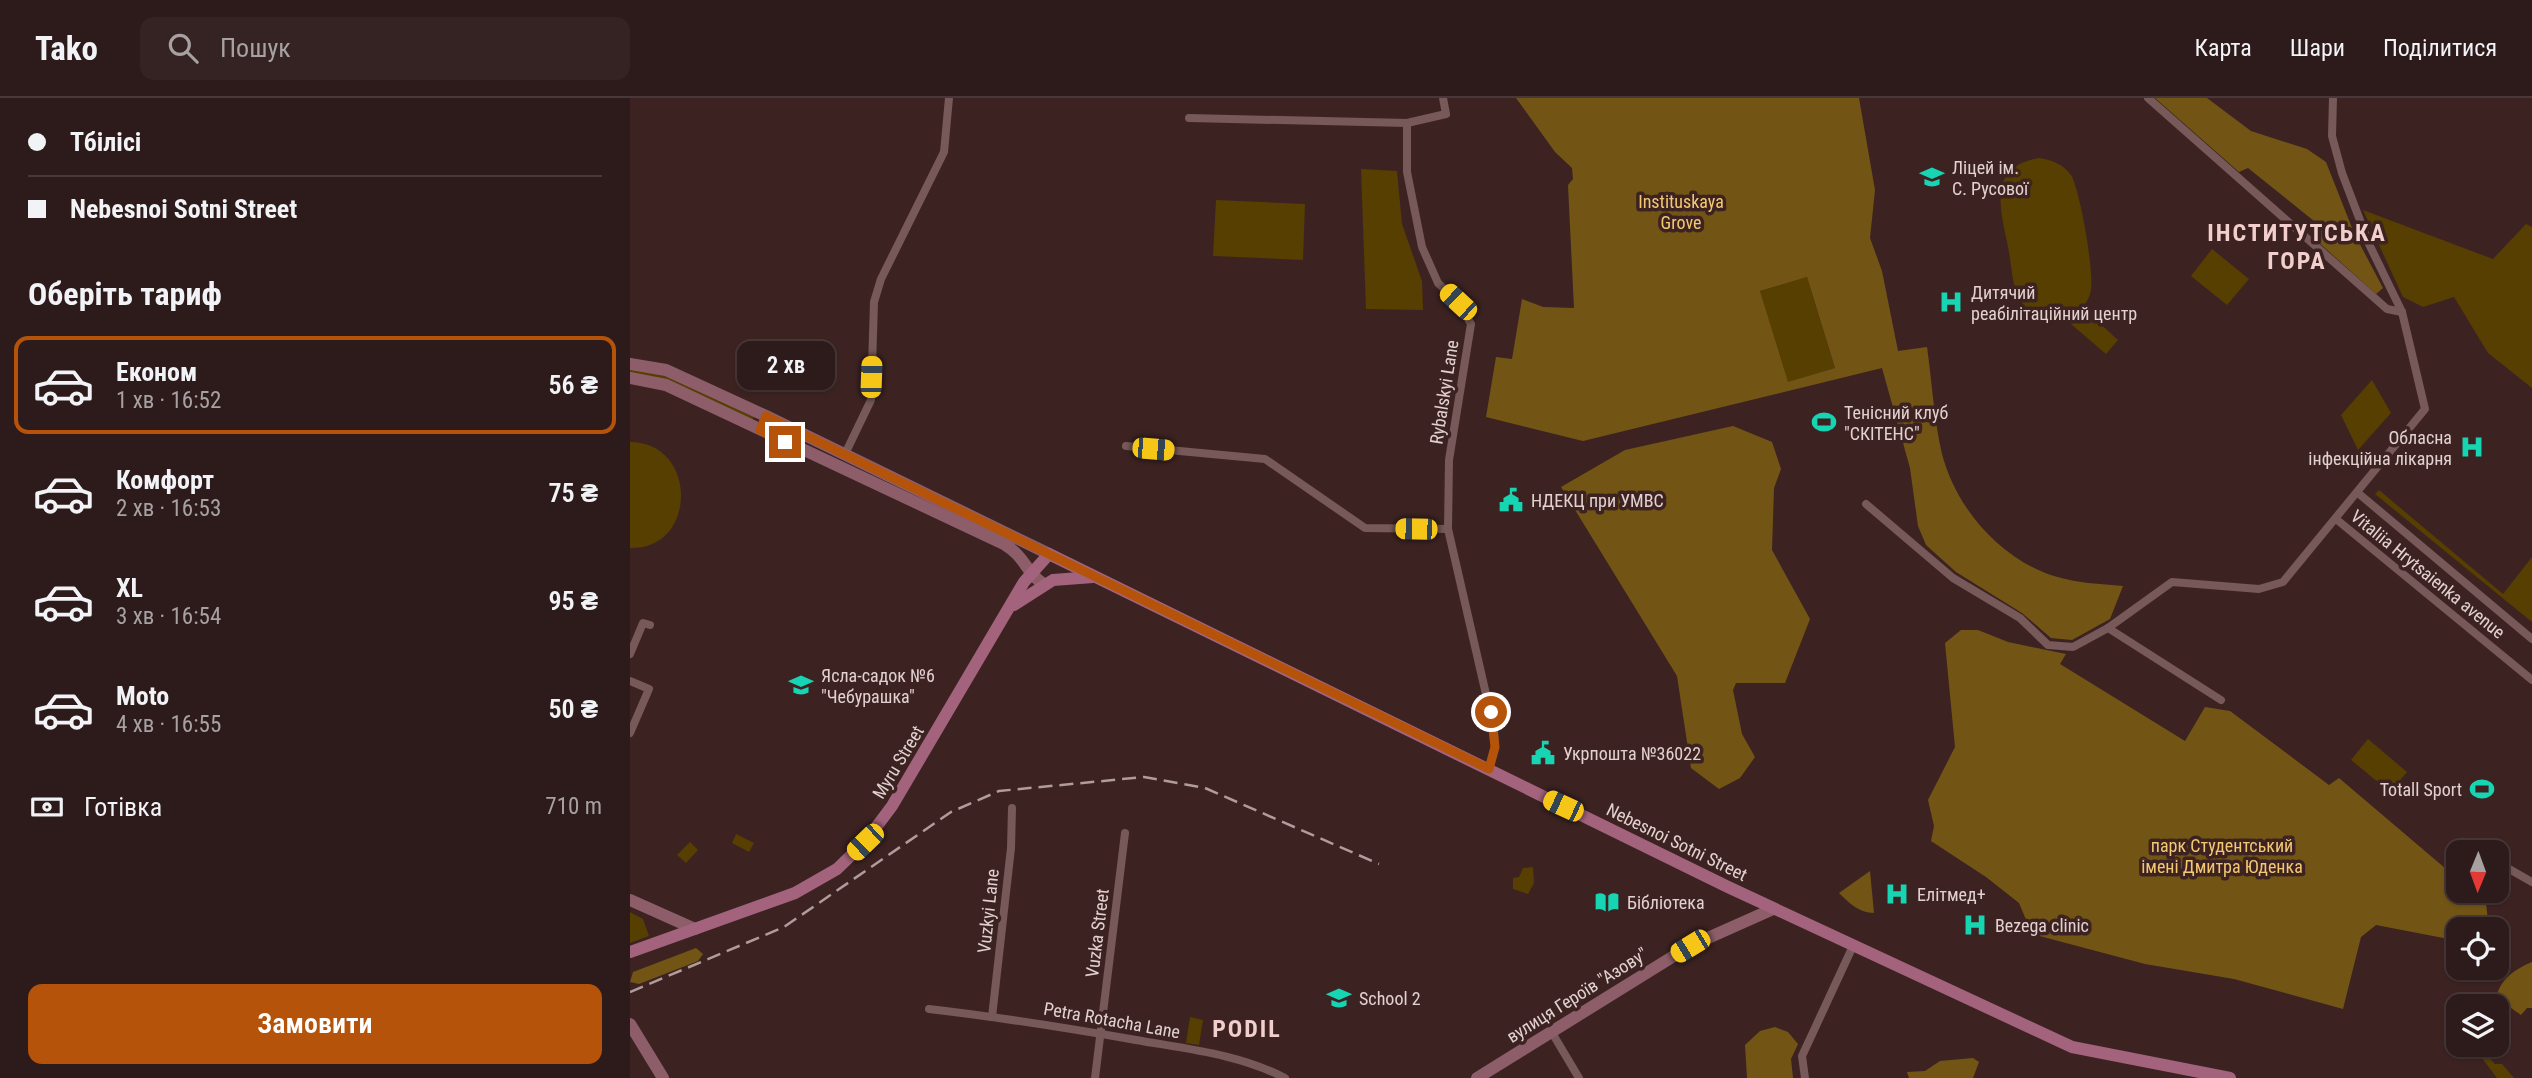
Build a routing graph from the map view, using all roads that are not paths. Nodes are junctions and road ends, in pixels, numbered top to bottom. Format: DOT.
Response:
graph roads {
  1 [pos="949,98"];
  2 [pos="1443,98"];
  3 [pos="2148,98"];
  4 [pos="2333,98"];
  5 [pos="1189,118"];
  6 [pos="1407,123"];
  7 [pos="2402,312"];
  8 [pos="630,364"];
  9 [pos="630,378"];
  10 [pos="766,416"];
  11 [pos="760,430"];
  12 [pos="1126,446"];
  13 [pos="845,454"];
  14 [pos="2358,493"];
  15 [pos="1866,504"];
  16 [pos="2336,519"];
  17 [pos="1448,529"];
  18 [pos="996,534"];
  19 [pos="1049,554"];
  20 [pos="1070,564"];
  21 [pos="1031,571"];
  22 [pos="1097,577"];
  23 [pos="1059,579"];
  24 [pos="1044,584"];
  25 [pos="1004,615"];
  26 [pos="650,625"];
  27 [pos="2108,628"];
  28 [pos="2532,639"];
  29 [pos="630,654"];
  30 [pos="2532,680"];
  31 [pos="630,681"];
  32 [pos="2221,699"];
  33 [pos="630,733"];
  34 [pos="1489,769"];
  35 [pos="1012,808"];
  36 [pos="1125,833"];
  37 [pos="2510,869"];
  38 [pos="2532,882"];
  39 [pos="630,900"];
  40 [pos="1773,909"];
  41 [pos="695,929"];
  42 [pos="1853,946"];
  43 [pos="630,952"];
  44 [pos="929,1009"];
  45 [pos="992,1017"];
  46 [pos="630,1024"];
  47 [pos="1551,1031"];
  48 [pos="1100,1034"];
  49 [pos="663,1078"];
  50 [pos="1095,1078"];
  51 [pos="1286,1078"];
  52 [pos="1477,1078"];
  53 [pos="1579,1078"];
  54 [pos="1805,1078"];
  55 [pos="2230,1078"];
  1 -- 13 [label="street"];
  2 -- 6 [label="street"];
  3 -- 7 [label="street"];
  4 -- 7 [label="street"];
  5 -- 6 [label="street"];
  6 -- 17 [label="street, Rybalskyi Lane"];
  7 -- 14 [label="street"];
  8 -- 10 [label="street, Nebesnoi Sotni Street"];
  9 -- 11 [label="street, Nebesnoi Sotni Street"];
  10 -- 11 [label="street"];
  10 -- 13 [label="street, Nebesnoi Sotni Street"];
  11 -- 18 [label="street, Nebesnoi Sotni Street"];
  12 -- 17 [label="street"];
  13 -- 18 [label="street, Nebesnoi Sotni Street"];
  14 -- 16 [label="street"];
  14 -- 28 [label="street, Vitaliia Hrytsaienka avenue"];
  15 -- 27 [label="street"];
  16 -- 27 [label="street"];
  16 -- 30 [label="street, Vitaliia Hrytsaienka avenue"];
  17 -- 34 [label="street, Rybalskyi Lane"];
  18 -- 19 [label="street, Nebesnoi Sotni Street"];
  18 -- 21 [label="street, Nebesnoi Sotni Street"];
  19 -- 20 [label="main road, Nebesnoi Sotni Street"];
  19 -- 21 [label="main road, Myru Street"];
  20 -- 22 [label="main road, Nebesnoi Sotni Street"];
  20 -- 23 [label="main road"];
  21 -- 24 [label="street, Nebesnoi Sotni Street"];
  21 -- 25 [label="main road, Myru Street"];
  22 -- 23 [label="main road, Myru Street"];
  22 -- 34 [label="main road, Nebesnoi Sotni Street"];
  23 -- 24 [label="main road, Myru Street"];
  24 -- 25 [label="main road, Myru Street"];
  25 -- 41 [label="main road, Myru Street"];
  26 -- 29 [label="street"];
  27 -- 32 [label="street"];
  31 -- 33 [label="street"];
  34 -- 40 [label="main road, Nebesnoi Sotni Street"];
  35 -- 45 [label="street, Vuzkyi Lane"];
  36 -- 48 [label="street, Vuzka Street"];
  37 -- 38 [label="street"];
  39 -- 41 [label="street"];
  40 -- 42 [label="main road, Nebesnoi Sotni Street"];
  40 -- 47 [label="street, вулиця Героїв \"Азову\""];
  41 -- 43 [label="main road, Myru Street"];
  42 -- 54 [label="street"];
  42 -- 55 [label="main road, Nebesnoi Sotni Street"];
  44 -- 45 [label="street, Petra Rotacha Lane"];
  45 -- 48 [label="street, Petra Rotacha Lane"];
  46 -- 49 [label="street"];
  47 -- 52 [label="street, вулиця Героїв \"Азову\""];
  47 -- 53 [label="street"];
  48 -- 50 [label="street, Vuzka Street"];
  48 -- 51 [label="street, Petra Rotacha Lane"];
}
